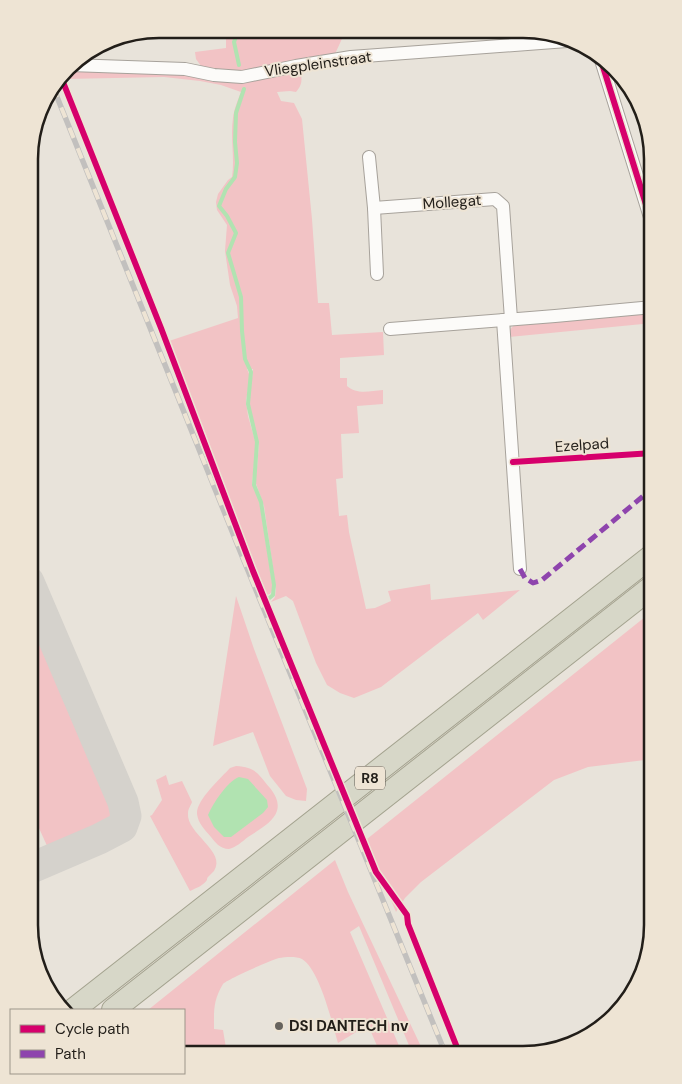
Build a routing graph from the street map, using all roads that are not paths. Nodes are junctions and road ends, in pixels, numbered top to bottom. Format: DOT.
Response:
graph roads {
  1 [pos="555,42"];
  2 [pos="82,65"];
  3 [pos="605,69"];
  4 [pos="369,157"];
  5 [pos="644,175"];
  6 [pos="374,208"];
  7 [pos="377,274"];
  8 [pos="644,308"];
  9 [pos="507,320"];
  10 [pos="390,328"];
  11 [pos="644,562"];
  12 [pos="520,569"];
  13 [pos="644,593"];
  14 [pos="644,600"];
  15 [pos="605,625"];
  16 [pos="131,965"];
  17 [pos="138,992"];
  18 [pos="65,1002"];
  19 [pos="74,1009"];
  20 [pos="114,1009"];
  21 [pos="120,1009"];
  1 -- 2 [label="street, Vliegpleinstraat"];
  3 -- 5 [label="street"];
  4 -- 6 [label="street"];
  6 -- 7 [label="street"];
  6 -- 9 [label="street, Mollegat"];
  8 -- 9 [label="street"];
  9 -- 10 [label="street"];
  9 -- 12 [label="street, Mollegat"];
  11 -- 16 [label="highway, R8"];
  13 -- 15 [label="highway, R8"];
  14 -- 15 [label="highway"];
  15 -- 17 [label="highway, R8"];
  16 -- 18 [label="highway"];
  16 -- 19 [label="highway, R8"];
  17 -- 20 [label="highway, R8"];
  17 -- 21 [label="highway"];
}
